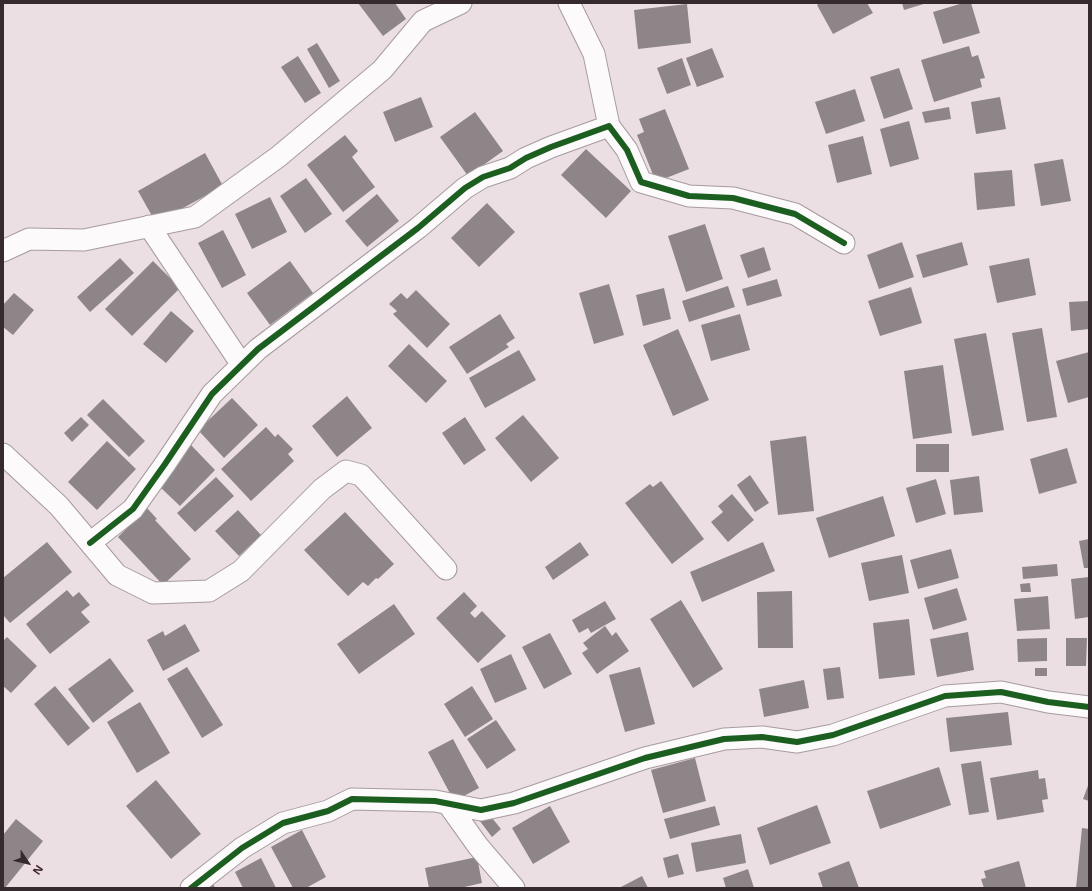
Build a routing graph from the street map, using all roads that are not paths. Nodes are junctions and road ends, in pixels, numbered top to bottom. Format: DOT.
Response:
graph roads {
  1 [pos="461,3"];
  2 [pos="569,3"];
  3 [pos="609,126"];
  4 [pos="149,226"];
  5 [pos="844,243"];
  6 [pos="3,251"];
  7 [pos="242,364"];
  8 [pos="3,454"];
  9 [pos="90,543"];
  10 [pos="446,569"];
  11 [pos="1089,707"];
  12 [pos="448,804"];
  13 [pos="191,888"];
  14 [pos="514,888"];
  1 -- 4 [label="street"];
  2 -- 3 [label="street"];
  3 -- 5 [label="street"];
  3 -- 7 [label="street"];
  4 -- 6 [label="street"];
  4 -- 7 [label="street"];
  7 -- 9 [label="street"];
  8 -- 9 [label="street"];
  9 -- 10 [label="street"];
  11 -- 12 [label="street"];
  12 -- 13 [label="street"];
  12 -- 14 [label="street"];
}
